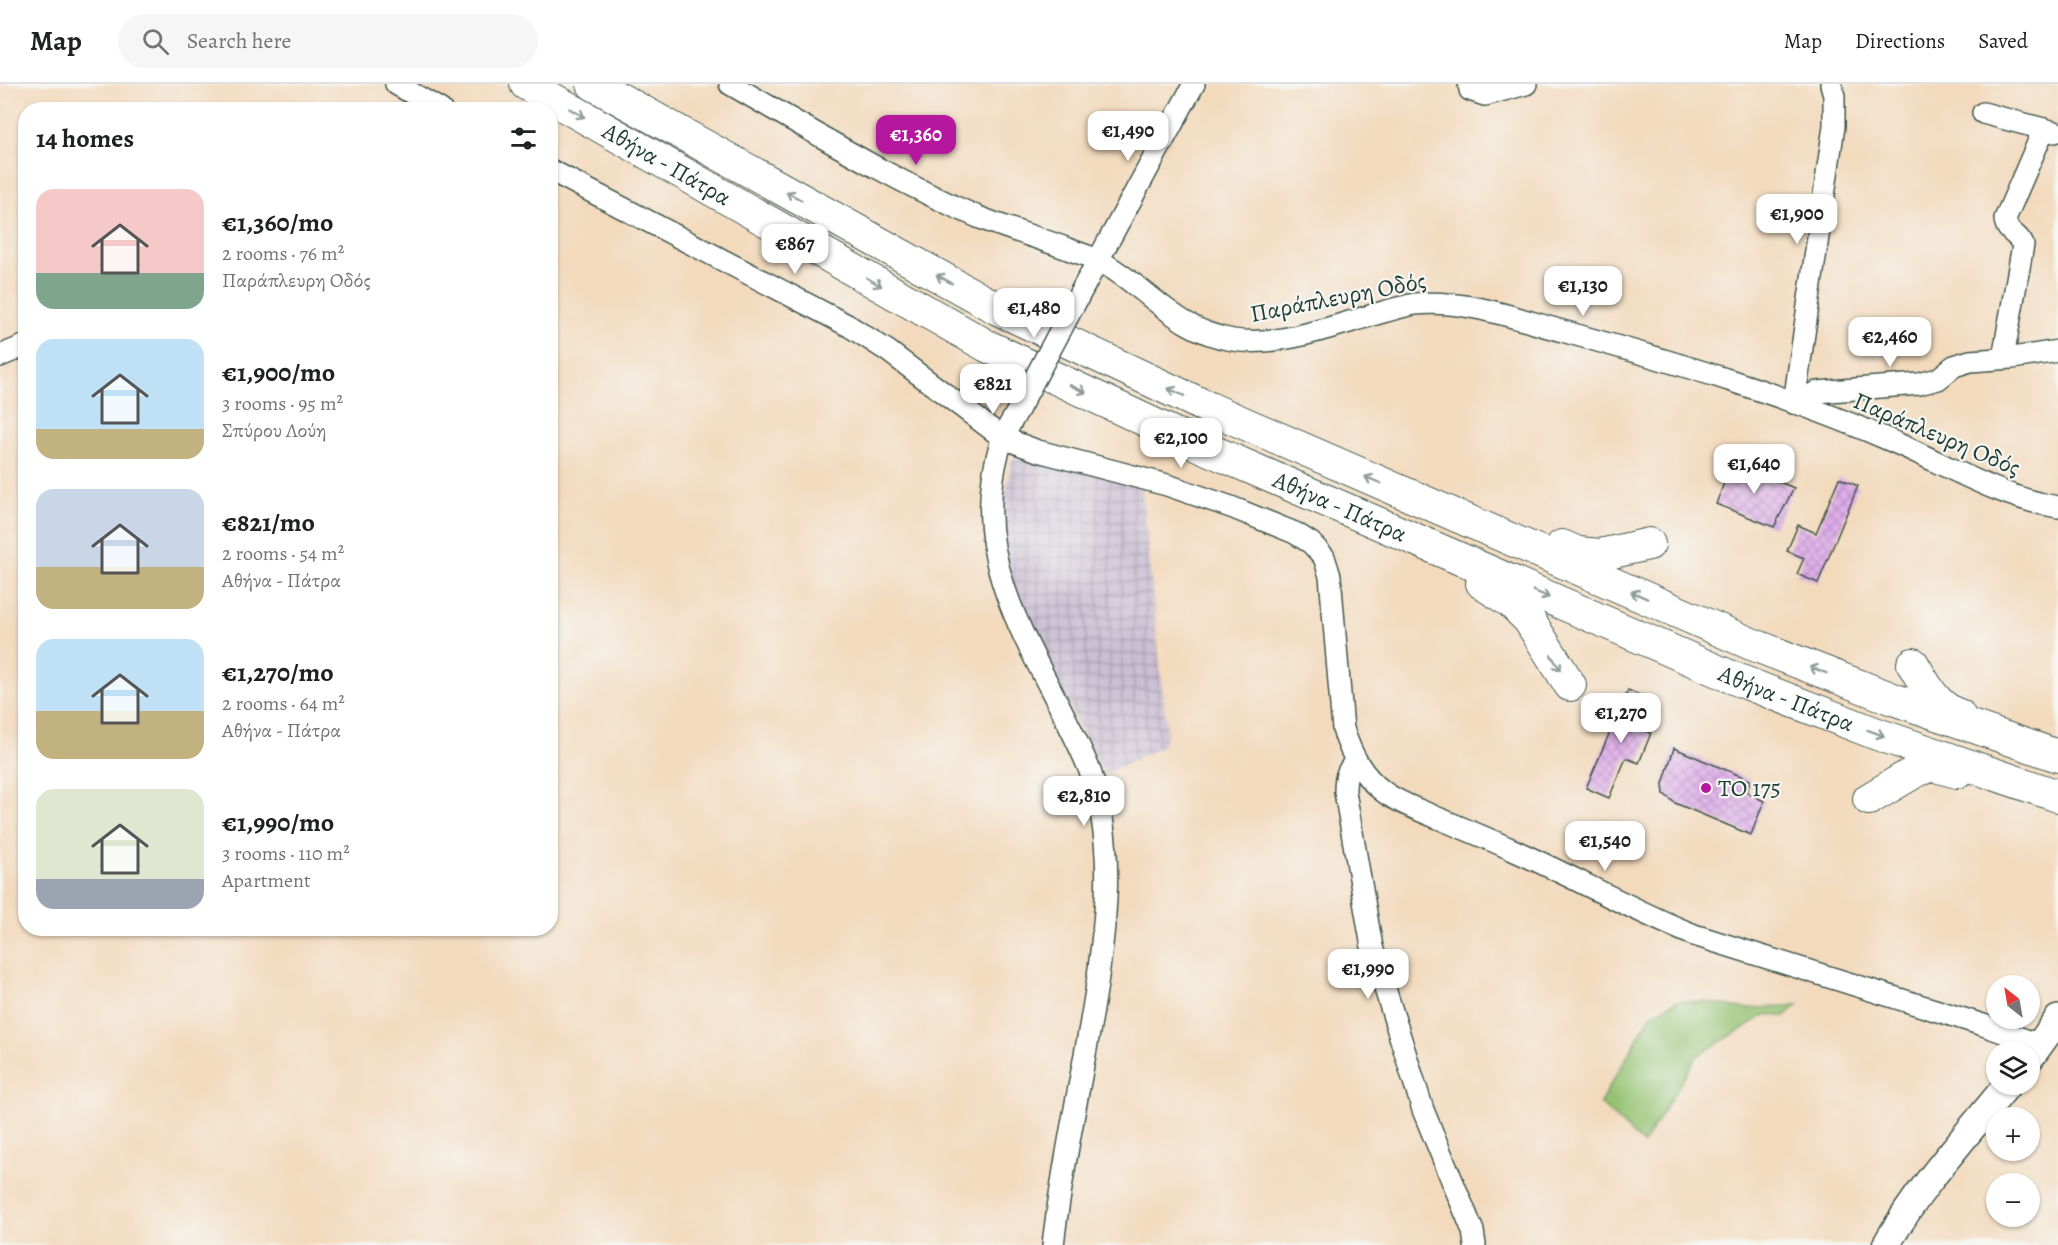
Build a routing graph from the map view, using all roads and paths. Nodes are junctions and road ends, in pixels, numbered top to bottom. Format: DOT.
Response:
graph roads {
  1 [pos="396,84"];
  2 [pos="526,84"];
  3 [pos="593,84"];
  4 [pos="730,84"];
  5 [pos="1194,84"];
  6 [pos="1526,84"];
  7 [pos="1831,84"];
  8 [pos="1469,87"];
  9 [pos="427,102"];
  10 [pos="558,102"];
  11 [pos="558,102"];
  12 [pos="1983,113"];
  13 [pos="2051,131"];
  14 [pos="558,174"];
  15 [pos="1097,260"];
  16 [pos="18,348"];
  17 [pos="2058,351"];
  18 [pos="0,356"];
  19 [pos="2003,358"];
  20 [pos="1794,403"];
  21 [pos="1003,438"];
  22 [pos="1427,503"];
  23 [pos="2058,507"];
  24 [pos="1410,537"];
  25 [pos="1649,544"];
  26 [pos="1913,664"];
  27 [pos="1570,685"];
  28 [pos="2058,754"];
  29 [pos="1356,761"];
  30 [pos="2058,797"];
  31 [pos="1869,799"];
  32 [pos="2058,1019"];
  33 [pos="2007,1041"];
  34 [pos="2040,1045"];
  35 [pos="1999,1095"];
  36 [pos="1053,1245"];
  37 [pos="1475,1245"];
  38 [pos="1886,1245"];
  1 -- 9 [label="street"];
  2 -- 10 [label="highway, Αθήνα - Πάτρα, one-way"];
  22 -- 3 [label="highway, Αθήνα - Πάτρα, one-way"];
  4 -- 15 [label="street, Παράπλευρη Οδός"];
  5 -- 15 [label="street"];
  6 -- 8 [label="street"];
  7 -- 20 [label="street"];
  11 -- 24 [label="highway, Αθήνα - Πάτρα, one-way"];
  12 -- 13 [label="street"];
  13 -- 19 [label="street"];
  14 -- 21 [label="street"];
  15 -- 20 [label="street, Παράπλευρη Οδός"];
  15 -- 21 [label="street, bridge"];
  16 -- 18 [label="street"];
  17 -- 19 [label="street"];
  19 -- 20 [label="street"];
  20 -- 23 [label="street, Παράπλευρη Οδός"];
  21 -- 29 [label="street"];
  21 -- 36 [label="street"];
  22 -- 25 [label="highway"];
  28 -- 22 [label="highway, Αθήνα - Πάτρα, one-way"];
  24 -- 27 [label="highway, one-way"];
  24 -- 30 [label="highway, Αθήνα - Πάτρα, one-way"];
  26 -- 28 [label="highway"];
  29 -- 33 [label="street"];
  29 -- 37 [label="street"];
  30 -- 31 [label="highway"];
  32 -- 34 [label="main road"];
  35 -- 38 [label="main road"];
}
